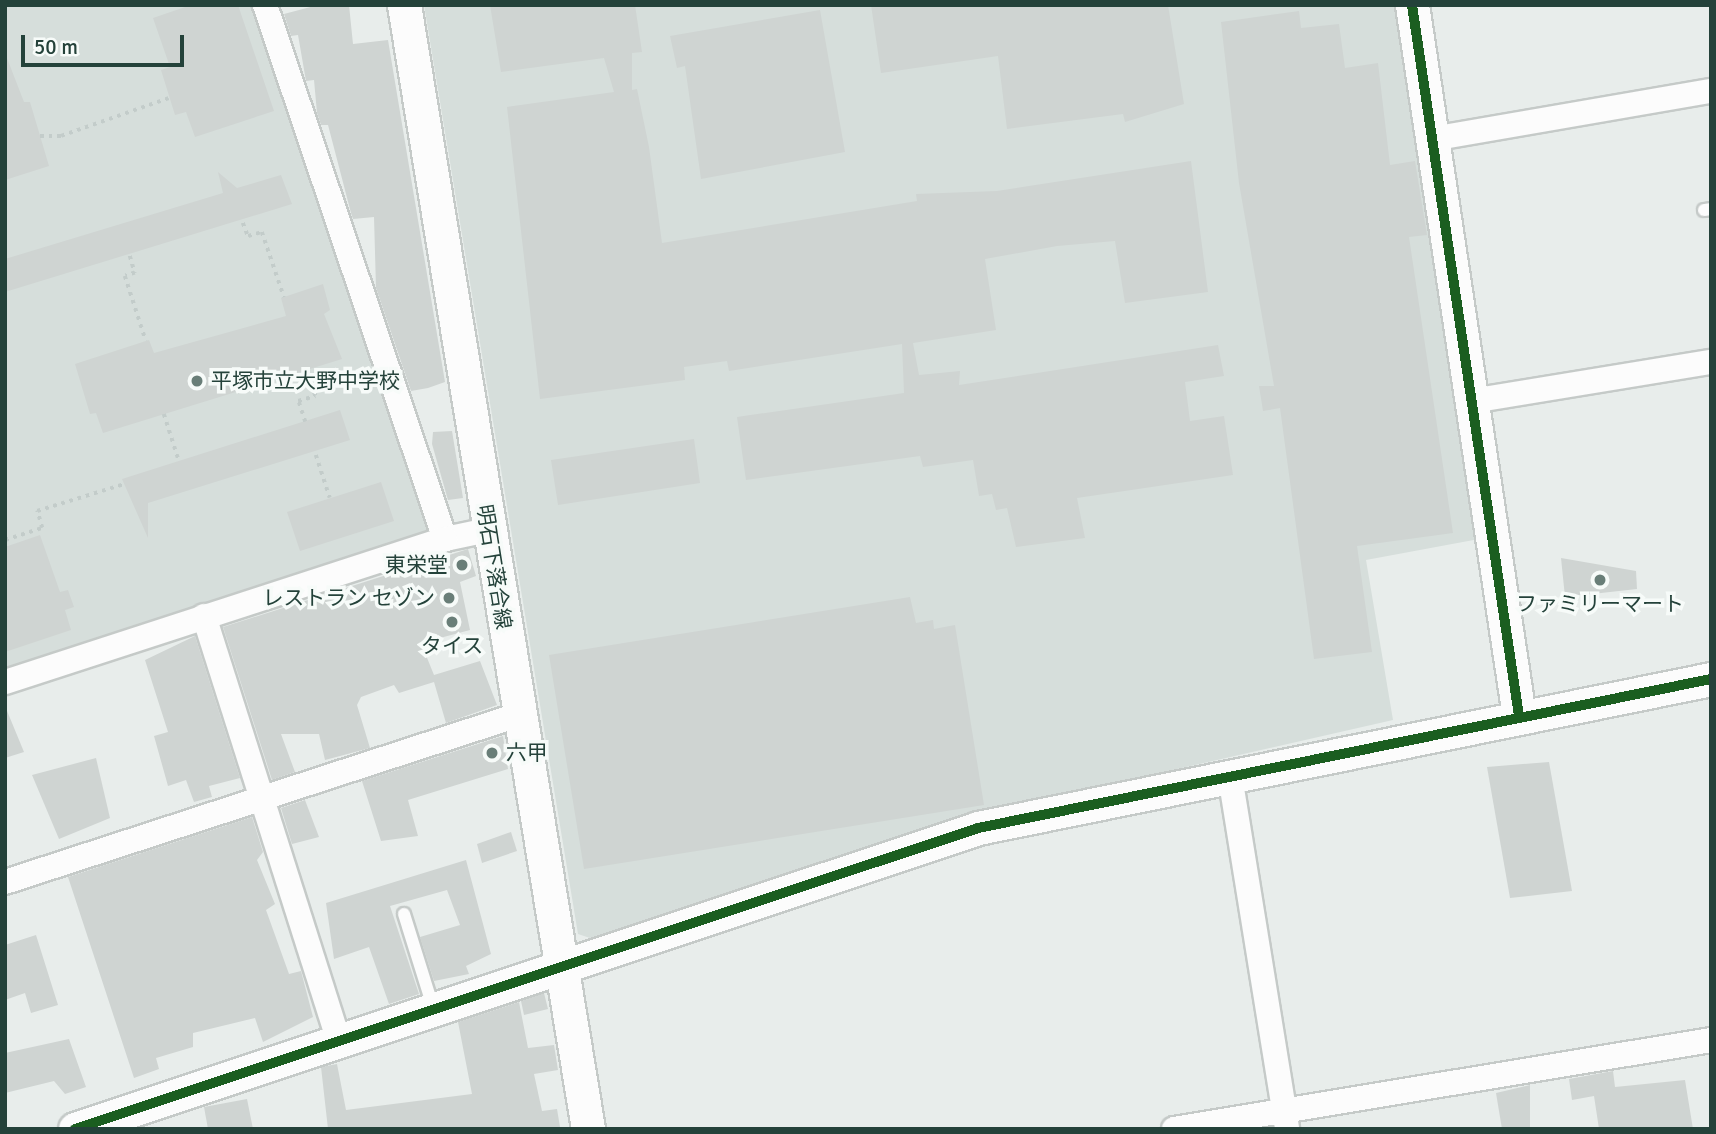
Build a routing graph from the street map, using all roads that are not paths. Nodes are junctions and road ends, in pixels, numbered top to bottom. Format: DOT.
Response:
graph roads {
  1 [pos="265,5"];
  2 [pos="404,5"];
  3 [pos="1412,5"];
  4 [pos="1711,91"];
  5 [pos="1432,139"];
  6 [pos="1711,362"];
  7 [pos="1472,401"];
  8 [pos="488,530"];
  9 [pos="445,539"];
  10 [pos="204,616"];
  11 [pos="1711,678"];
  12 [pos="5,682"];
  13 [pos="518,715"];
  14 [pos="1519,716"];
  15 [pos="1230,776"];
  16 [pos="262,799"];
  17 [pos="5,882"];
  18 [pos="404,914"];
  19 [pos="561,967"];
  20 [pos="434,1009"];
  21 [pos="1711,1040"];
  22 [pos="339,1041"];
  23 [pos="1286,1120"];
  24 [pos="75,1129"];
  25 [pos="588,1129"];
  26 [pos="1174,1129"];
  1 -- 9 [label="street"];
  2 -- 8 [label="street, 明石下落合線"];
  3 -- 5 [label="street"];
  4 -- 5 [label="street"];
  5 -- 7 [label="street"];
  6 -- 7 [label="street"];
  7 -- 14 [label="street"];
  8 -- 9 [label="street"];
  8 -- 13 [label="street, 明石下落合線"];
  9 -- 10 [label="street"];
  10 -- 12 [label="street"];
  10 -- 16 [label="street"];
  11 -- 14 [label="street"];
  13 -- 16 [label="street"];
  13 -- 19 [label="street, 明石下落合線"];
  14 -- 15 [label="street"];
  15 -- 19 [label="street"];
  15 -- 23 [label="street"];
  16 -- 17 [label="street"];
  16 -- 22 [label="street"];
  18 -- 20 [label="lane"];
  19 -- 20 [label="street"];
  19 -- 25 [label="street, 明石下落合線"];
  20 -- 22 [label="street"];
  21 -- 23 [label="street"];
  22 -- 24 [label="street"];
  23 -- 26 [label="street"];
}
